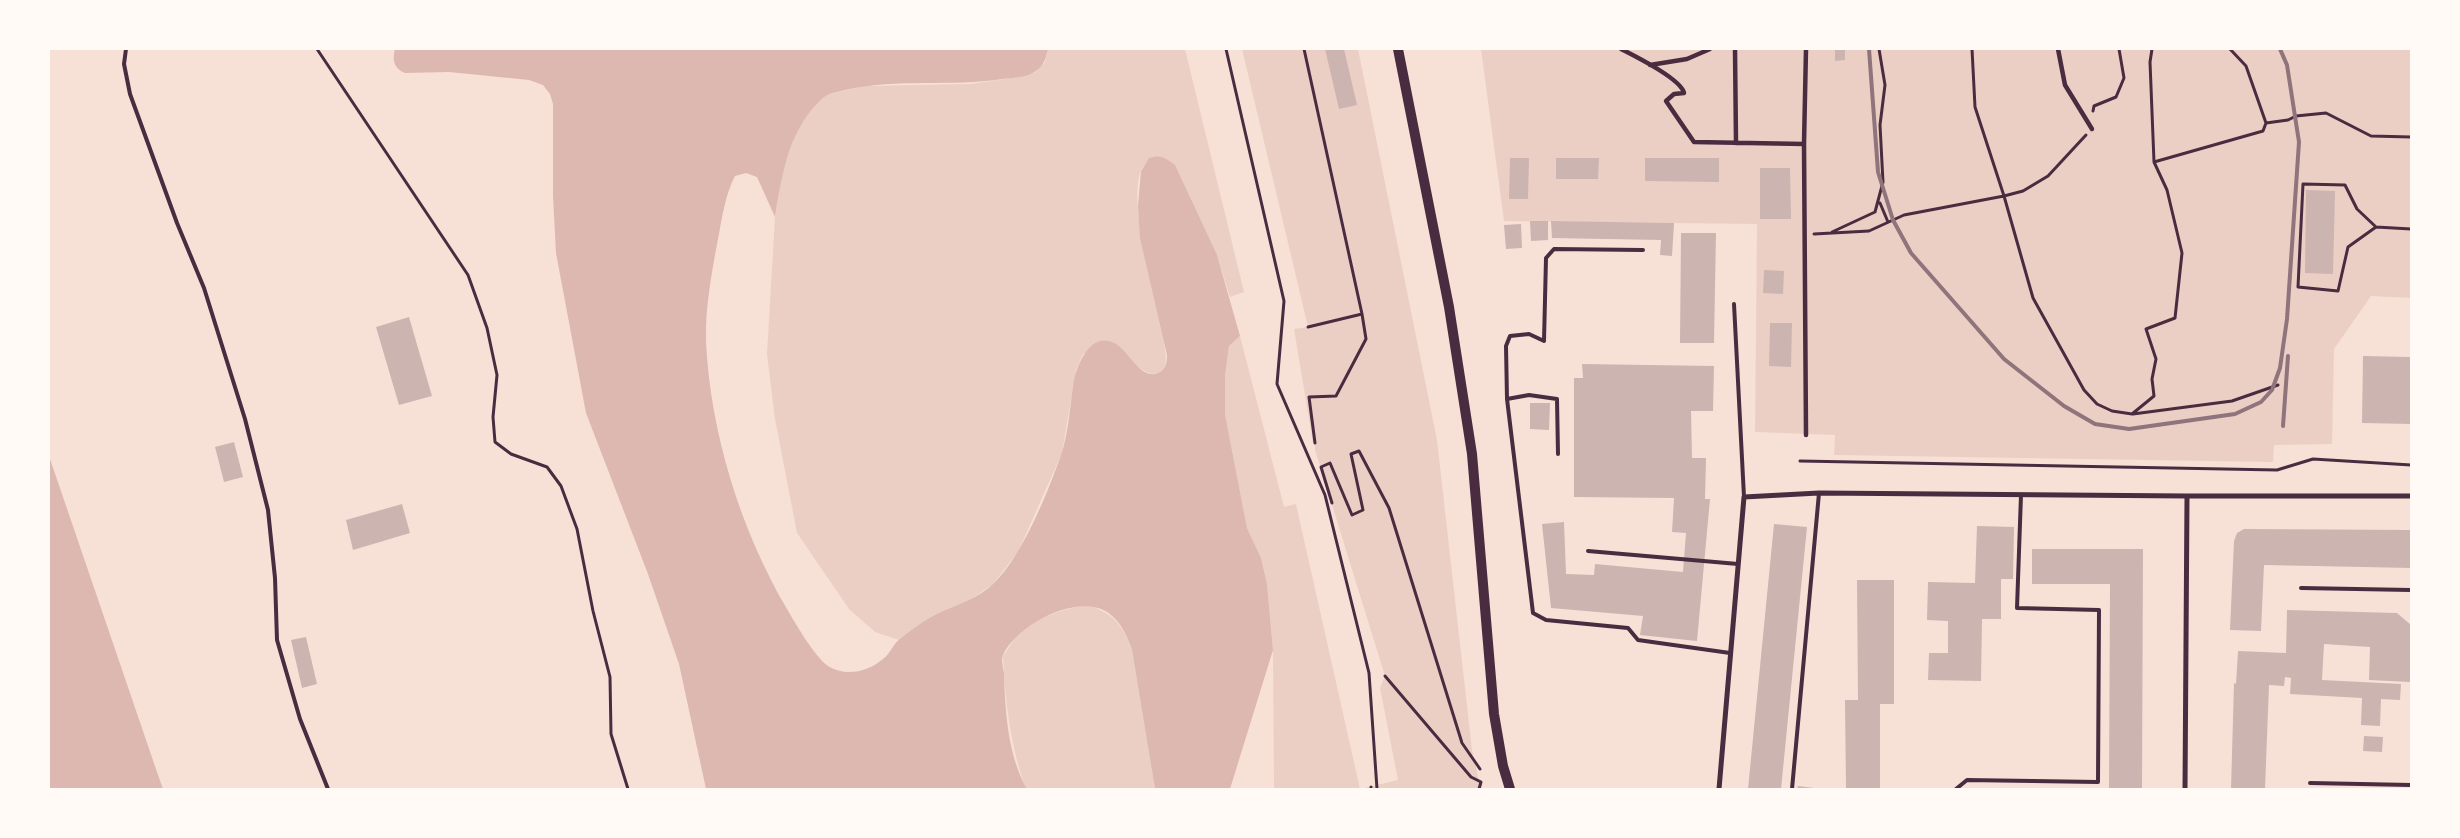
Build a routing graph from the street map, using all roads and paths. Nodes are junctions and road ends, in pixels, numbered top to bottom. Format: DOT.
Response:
graph roads {
  1 [pos="126,49"];
  2 [pos="317,49"];
  3 [pos="1226,49"];
  4 [pos="1304,49"];
  5 [pos="1398,49"];
  6 [pos="1621,49"];
  7 [pos="1710,49"];
  8 [pos="1735,49"];
  9 [pos="1806,49"];
  10 [pos="1879,49"];
  11 [pos="1972,49"];
  12 [pos="2058,49"];
  13 [pos="2119,49"];
  14 [pos="2152,49"];
  15 [pos="2230,49"];
  16 [pos="1647,64"];
  17 [pos="2266,123"];
  18 [pos="2092,129"];
  19 [pos="2411,136"];
  20 [pos="1736,143"];
  21 [pos="1804,144"];
  22 [pos="2154,162"];
  23 [pos="2004,196"];
  24 [pos="1879,203"];
  25 [pos="1888,222"];
  26 [pos="2376,227"];
  27 [pos="2411,229"];
  28 [pos="1829,233"];
  29 [pos="1805,234"];
  30 [pos="1643,250"];
  31 [pos="1734,304"];
  32 [pos="1362,314"];
  33 [pos="1308,327"];
  34 [pos="2278,385"];
  35 [pos="1507,399"];
  36 [pos="2132,414"];
  37 [pos="1806,435"];
  38 [pos="1315,443"];
  39 [pos="1558,454"];
  40 [pos="1800,461"];
  41 [pos="2411,465"];
  42 [pos="1819,492"];
  43 [pos="2021,495"];
  44 [pos="2187,496"];
  45 [pos="2411,496"];
  46 [pos="1744,497"];
  47 [pos="1332,503"];
  48 [pos="1588,551"];
  49 [pos="1738,564"];
  50 [pos="2301,588"];
  51 [pos="2411,590"];
  52 [pos="1730,653"];
  53 [pos="1385,676"];
  54 [pos="1480,769"];
  55 [pos="2310,783"];
  56 [pos="2411,785"];
  57 [pos="328,789"];
  58 [pos="628,789"];
  59 [pos="1377,789"];
  60 [pos="1479,789"];
  61 [pos="1510,789"];
  62 [pos="1719,789"];
  63 [pos="1792,789"];
  64 [pos="1956,789"];
  65 [pos="2185,789"];
  1 -- 57 [label="lane"];
  2 -- 58 [label="path"];
  3 -- 59 [label="path"];
  4 -- 32 [label="path"];
  5 -- 61 [label="main road"];
  6 -- 16 [label="street"];
  7 -- 16 [label="street"];
  8 -- 20 [label="street"];
  9 -- 21 [label="street"];
  10 -- 24 [label="path"];
  11 -- 23 [label="path"];
  12 -- 18 [label="street"];
  13 -- 18 [label="path"];
  14 -- 22 [label="path"];
  15 -- 17 [label="path"];
  16 -- 20 [label="street"];
  17 -- 19 [label="path"];
  17 -- 22 [label="path"];
  18 -- 23 [label="path"];
  20 -- 21 [label="street"];
  21 -- 29 [label="street"];
  22 -- 36 [label="path"];
  23 -- 25 [label="path"];
  23 -- 36 [label="path"];
  24 -- 25 [label="path"];
  24 -- 28 [label="path"];
  25 -- 28 [label="path"];
  26 -- 26 [label="path"];
  26 -- 27 [label="path"];
  28 -- 29 [label="path"];
  29 -- 37 [label="street"];
  30 -- 35 [label="lane"];
  31 -- 46 [label="lane"];
  32 -- 33 [label="path"];
  32 -- 38 [label="path"];
  34 -- 36 [label="path"];
  35 -- 39 [label="lane"];
  35 -- 52 [label="lane"];
  40 -- 41 [label="path"];
  42 -- 43 [label="street"];
  42 -- 46 [label="street"];
  42 -- 63 [label="lane"];
  43 -- 44 [label="street"];
  43 -- 64 [label="lane"];
  44 -- 45 [label="street"];
  44 -- 65 [label="street"];
  46 -- 49 [label="street"];
  47 -- 54 [label="path"];
  48 -- 49 [label="lane"];
  49 -- 52 [label="street"];
  50 -- 51 [label="lane"];
  52 -- 62 [label="street"];
  53 -- 60 [label="path"];
  55 -- 56 [label="lane"];
}
